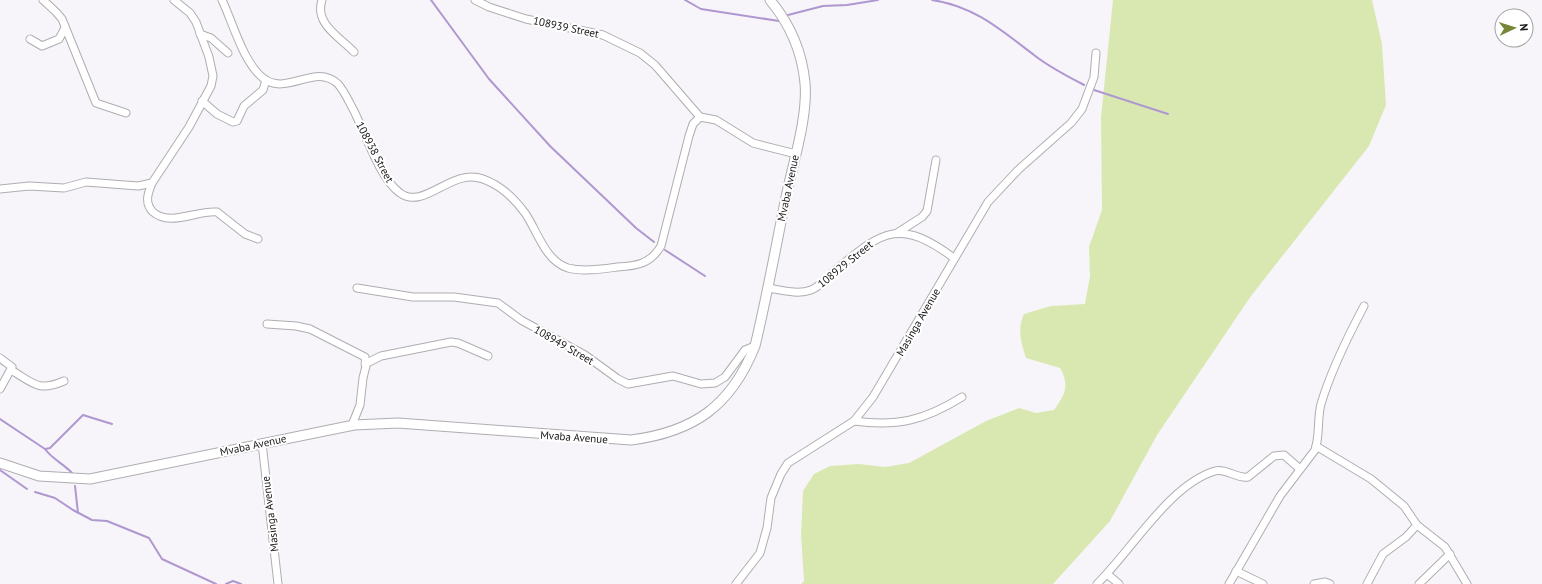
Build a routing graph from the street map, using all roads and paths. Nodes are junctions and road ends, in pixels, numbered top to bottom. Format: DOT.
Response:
graph roads {
  1 [pos="43,0"];
  2 [pos="174,0"];
  3 [pos="222,0"];
  4 [pos="322,0"];
  5 [pos="475,0"];
  6 [pos="770,0"];
  7 [pos="65,28"];
  8 [pos="200,34"];
  9 [pos="30,39"];
  10 [pos="354,52"];
  11 [pos="228,53"];
  12 [pos="1096,53"];
  13 [pos="266,80"];
  14 [pos="202,101"];
  15 [pos="126,113"];
  16 [pos="700,117"];
  17 [pos="796,154"];
  18 [pos="936,160"];
  19 [pos="152,183"];
  20 [pos="0,189"];
  21 [pos="897,233"];
  22 [pos="258,239"];
  23 [pos="954,258"];
  24 [pos="357,288"];
  25 [pos="768,288"];
  26 [pos="1364,306"];
  27 [pos="267,324"];
  28 [pos="755,346"];
  29 [pos="488,356"];
  30 [pos="0,358"];
  31 [pos="365,364"];
  32 [pos="11,370"];
  33 [pos="64,381"];
  34 [pos="0,389"];
  35 [pos="962,397"];
  36 [pos="854,421"];
  37 [pos="352,425"];
  38 [pos="262,443"];
  39 [pos="1316,446"];
  40 [pos="0,463"];
  41 [pos="1300,469"];
  42 [pos="1417,525"];
  43 [pos="1450,554"];
  44 [pos="1236,571"];
  45 [pos="1107,574"];
  46 [pos="278,584"];
  47 [pos="736,584"];
  48 [pos="1096,584"];
  49 [pos="1119,584"];
  50 [pos="1229,584"];
  51 [pos="1263,584"];
  52 [pos="1314,584"];
  53 [pos="1330,584"];
  54 [pos="1367,584"];
  55 [pos="1419,584"];
  56 [pos="1467,584"];
  1 -- 7 [label="street"];
  2 -- 8 [label="street"];
  3 -- 13 [label="street"];
  4 -- 10 [label="street"];
  5 -- 16 [label="street, 108939 Street"];
  6 -- 17 [label="street, Mvaba Avenue"];
  7 -- 9 [label="street"];
  7 -- 15 [label="street"];
  8 -- 11 [label="street"];
  8 -- 14 [label="street"];
  12 -- 23 [label="street, Masinga Avenue"];
  13 -- 14 [label="street"];
  13 -- 16 [label="street, 108938 Street"];
  14 -- 19 [label="street"];
  16 -- 17 [label="street"];
  17 -- 25 [label="street, Mvaba Avenue"];
  18 -- 21 [label="street, 108929 Street"];
  19 -- 20 [label="street"];
  19 -- 22 [label="street"];
  21 -- 23 [label="street, 108929 Street"];
  21 -- 25 [label="street, 108929 Street"];
  23 -- 36 [label="street, Masinga Avenue"];
  24 -- 28 [label="street, 108949 Street"];
  25 -- 28 [label="street, Mvaba Avenue"];
  26 -- 39 [label="street"];
  27 -- 31 [label="street"];
  28 -- 37 [label="street, Mvaba Avenue"];
  29 -- 31 [label="street"];
  30 -- 32 [label="street"];
  31 -- 37 [label="street"];
  32 -- 33 [label="street"];
  32 -- 34 [label="street"];
  35 -- 36 [label="street"];
  36 -- 47 [label="street, Masinga Avenue"];
  37 -- 38 [label="street, Mvaba Avenue"];
  38 -- 40 [label="street, Mvaba Avenue"];
  38 -- 46 [label="street, Masinga Avenue"];
  39 -- 41 [label="street"];
  39 -- 42 [label="street"];
  41 -- 44 [label="street"];
  41 -- 45 [label="street"];
  42 -- 43 [label="street"];
  42 -- 54 [label="street"];
  43 -- 55 [label="street"];
  43 -- 56 [label="street"];
  44 -- 50 [label="street"];
  44 -- 51 [label="street"];
  45 -- 48 [label="street"];
  45 -- 49 [label="street"];
  52 -- 53 [label="street"];
}
